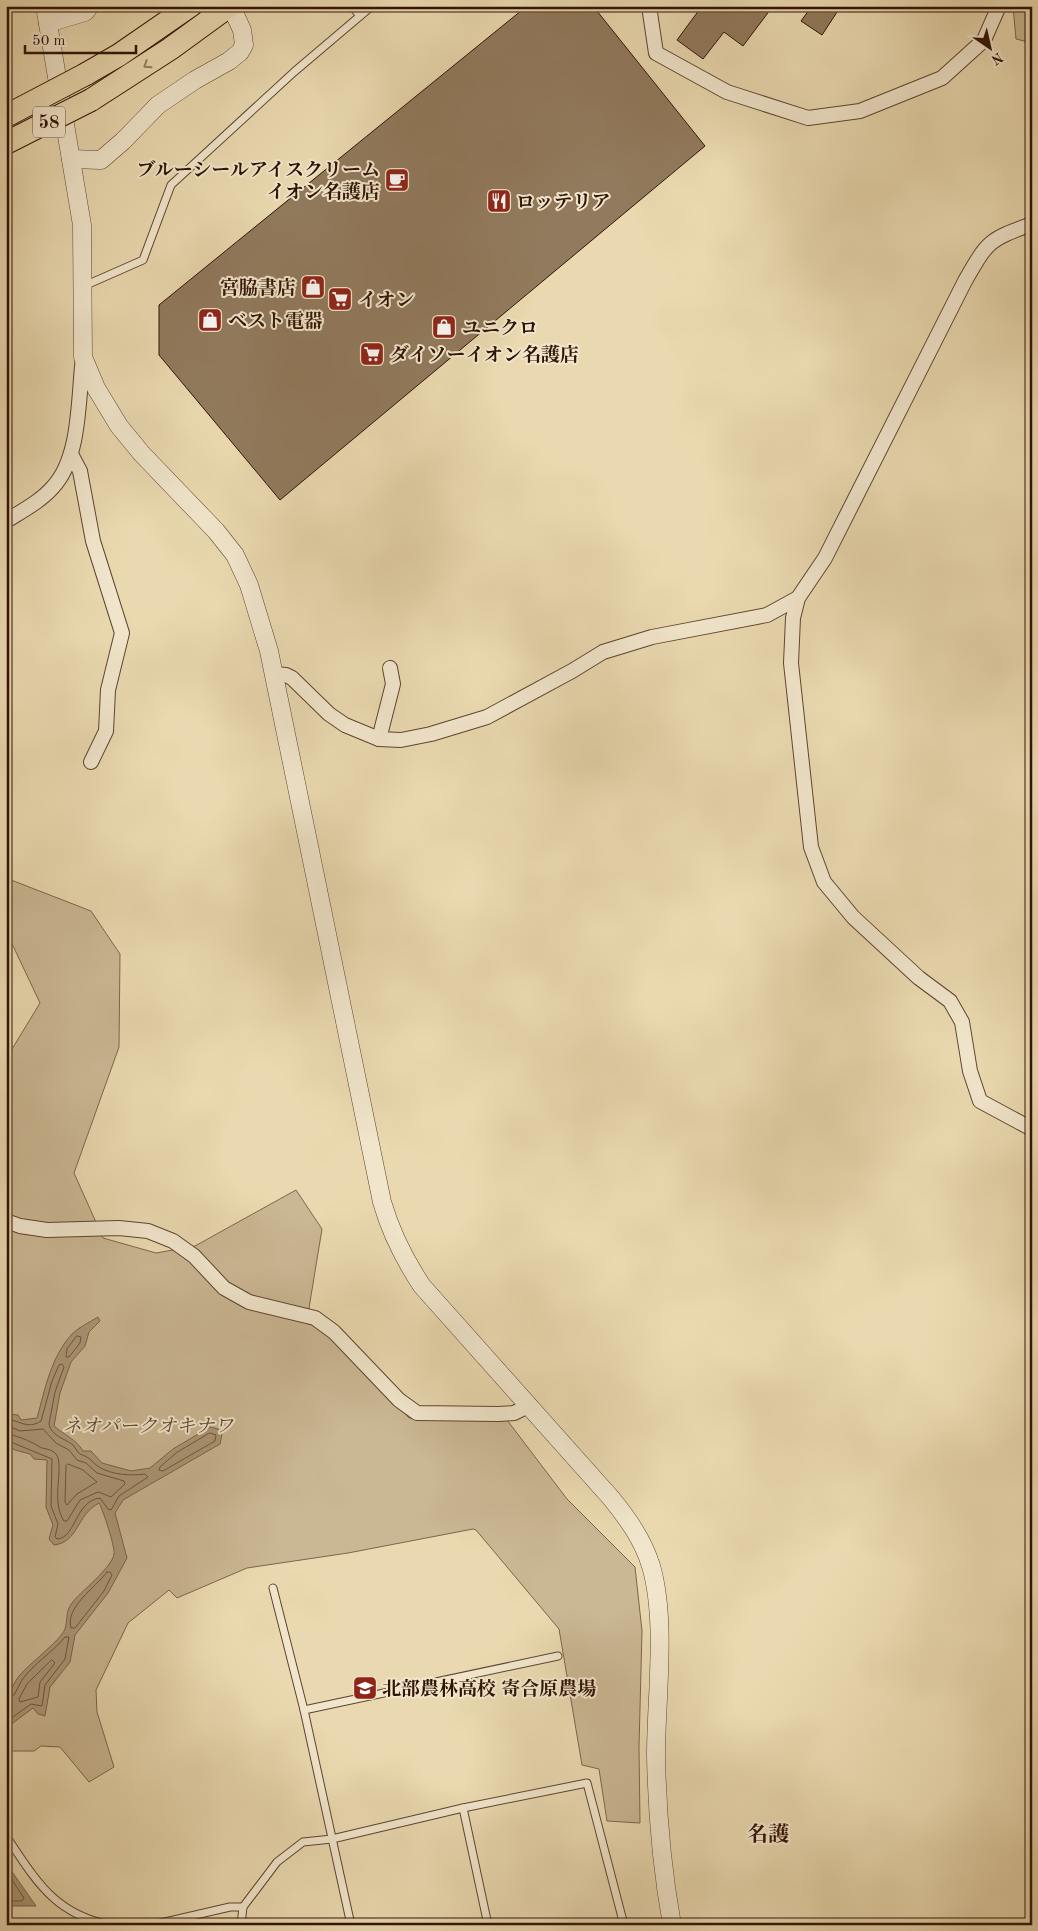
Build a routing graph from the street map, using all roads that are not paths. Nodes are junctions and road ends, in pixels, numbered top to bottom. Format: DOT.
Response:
graph roads {
  1 [pos="90,6"];
  2 [pos="190,6"];
  3 [pos="230,6"];
  4 [pos="352,6"];
  5 [pos="372,6"];
  6 [pos="649,6"];
  7 [pos="999,6"];
  8 [pos="47,15"];
  9 [pos="360,16"];
  10 [pos="6,116"];
  11 [pos="6,143"];
  12 [pos="71,159"];
  13 [pos="1032,224"];
  14 [pos="84,286"];
  15 [pos="83,357"];
  16 [pos="72,456"];
  17 [pos="6,521"];
  18 [pos="798,598"];
  19 [pos="390,668"];
  20 [pos="273,674"];
  21 [pos="379,739"];
  22 [pos="91,762"];
  23 [pos="1032,1129"];
  24 [pos="6,1221"];
  25 [pos="530,1405"];
  26 [pos="273,1588"];
  27 [pos="558,1656"];
  28 [pos="304,1710"];
  29 [pos="463,1808"];
  30 [pos="6,1831"];
  31 [pos="332,1838"];
  32 [pos="243,1907"];
  33 [pos="110,1925"];
  34 [pos="152,1925"];
  35 [pos="242,1925"];
  36 [pos="351,1925"];
  37 [pos="488,1925"];
  38 [pos="624,1925"];
  39 [pos="672,1925"];
  1 -- 8 [label="street"];
  2 -- 10 [label="highway, 58, bridge"];
  3 -- 11 [label="highway, 58, one-way, bridge"];
  3 -- 12 [label="street"];
  4 -- 9 [label="lane"];
  5 -- 9 [label="lane"];
  6 -- 7 [label="street"];
  8 -- 12 [label="street"];
  9 -- 14 [label="lane"];
  12 -- 14 [label="street"];
  13 -- 18 [label="street"];
  14 -- 15 [label="street"];
  15 -- 16 [label="street"];
  15 -- 20 [label="street"];
  16 -- 17 [label="street"];
  16 -- 22 [label="street"];
  18 -- 21 [label="street"];
  18 -- 23 [label="street"];
  19 -- 21 [label="street"];
  20 -- 21 [label="street"];
  20 -- 25 [label="street"];
  24 -- 25 [label="street"];
  25 -- 39 [label="street"];
  26 -- 28 [label="lane"];
  27 -- 28 [label="lane"];
  28 -- 31 [label="lane"];
  29 -- 31 [label="lane"];
  29 -- 37 [label="lane"];
  29 -- 38 [label="lane"];
  30 -- 33 [label="lane"];
  31 -- 32 [label="lane"];
  31 -- 36 [label="lane"];
  32 -- 34 [label="lane"];
  32 -- 35 [label="lane"];
}
